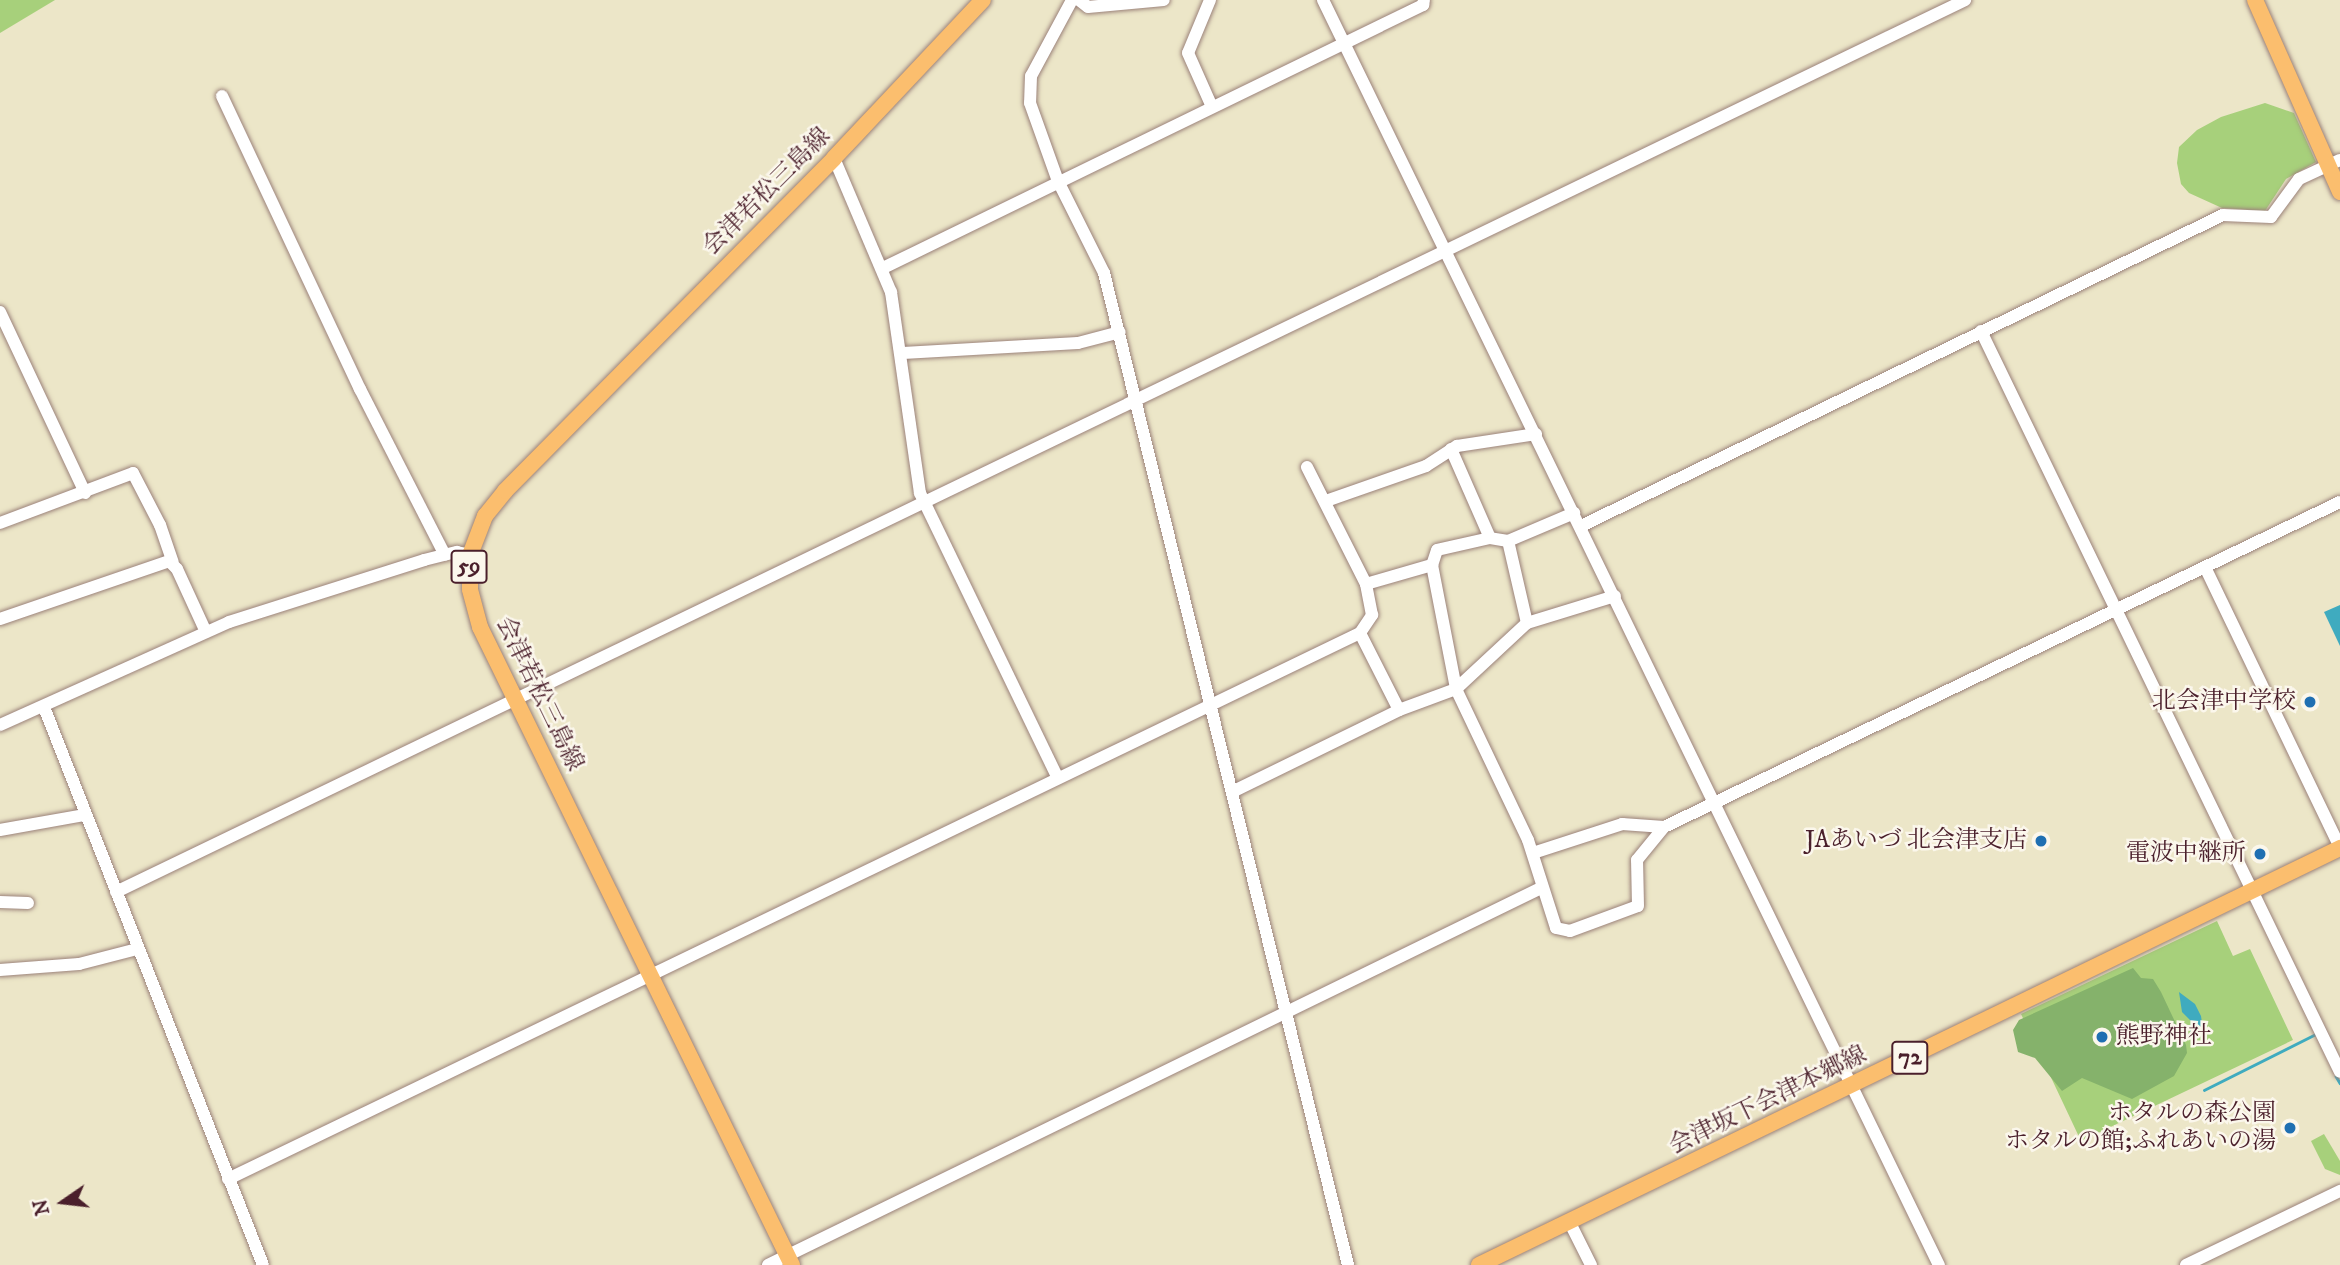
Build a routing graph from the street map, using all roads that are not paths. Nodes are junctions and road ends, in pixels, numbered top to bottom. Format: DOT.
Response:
graph roads {
  1 [pos="983,0"];
  2 [pos="1072,0"];
  3 [pos="1079,0"];
  4 [pos="1164,0"];
  5 [pos="1210,0"];
  6 [pos="1323,0"];
  7 [pos="1424,0"];
  8 [pos="1965,0"];
  9 [pos="2255,0"];
  10 [pos="1345,43"];
  11 [pos="222,96"];
  12 [pos="1212,107"];
  13 [pos="834,158"];
  14 [pos="2334,163"];
  15 [pos="1058,181"];
  16 [pos="2340,192"];
  17 [pos="1446,248"];
  18 [pos="883,268"];
  19 [pos="0,312"];
  20 [pos="1981,331"];
  21 [pos="1120,332"];
  22 [pos="903,353"];
  23 [pos="1136,397"];
  24 [pos="1536,434"];
  25 [pos="1451,449"];
  26 [pos="1307,467"];
  27 [pos="85,493"];
  28 [pos="924,501"];
  29 [pos="1326,501"];
  30 [pos="2340,502"];
  31 [pos="1574,513"];
  32 [pos="0,523"];
  33 [pos="1581,526"];
  34 [pos="1490,538"];
  35 [pos="1508,541"];
  36 [pos="445,555"];
  37 [pos="470,555"];
  38 [pos="173,562"];
  39 [pos="1432,565"];
  40 [pos="2205,567"];
  41 [pos="1366,584"];
  42 [pos="1615,596"];
  43 [pos="2117,610"];
  44 [pos="0,619"];
  45 [pos="1527,623"];
  46 [pos="206,632"];
  47 [pos="1360,633"];
  48 [pos="1456,689"];
  49 [pos="516,696"];
  50 [pos="1212,704"];
  51 [pos="44,707"];
  52 [pos="1399,710"];
  53 [pos="0,725"];
  54 [pos="1057,776"];
  55 [pos="1234,791"];
  56 [pos="1716,804"];
  57 [pos="84,815"];
  58 [pos="1664,827"];
  59 [pos="0,830"];
  60 [pos="2340,848"];
  61 [pos="1533,853"];
  62 [pos="1541,888"];
  63 [pos="2251,890"];
  64 [pos="116,892"];
  65 [pos="0,900"];
  66 [pos="28,903"];
  67 [pos="137,949"];
  68 [pos="0,970"];
  69 [pos="649,973"];
  70 [pos="1287,1012"];
  71 [pos="2340,1072"];
  72 [pos="1851,1086"];
  73 [pos="228,1179"];
  74 [pos="2340,1191"];
  75 [pos="1569,1221"];
  76 [pos="790,1260"];
  77 [pos="262,1265"];
  78 [pos="768,1265"];
  79 [pos="1348,1265"];
  80 [pos="1479,1265"];
  81 [pos="1591,1265"];
  82 [pos="1939,1265"];
  83 [pos="2186,1265"];
  1 -- 13 [label="main road, 会津若松三島線 / 59"];
  2 -- 15 [label="street"];
  3 -- 4 [label="street"];
  5 -- 12 [label="street"];
  6 -- 10 [label="street"];
  7 -- 10 [label="street"];
  8 -- 17 [label="street"];
  9 -- 14 [label="main road"];
  10 -- 12 [label="street"];
  10 -- 17 [label="street"];
  11 -- 36 [label="street"];
  12 -- 15 [label="street"];
  13 -- 18 [label="street"];
  13 -- 37 [label="main road, 会津若松三島線 / 59"];
  14 -- 16 [label="main road"];
  14 -- 20 [label="street"];
  15 -- 18 [label="street"];
  15 -- 21 [label="street"];
  17 -- 23 [label="street"];
  17 -- 24 [label="street"];
  18 -- 22 [label="street"];
  19 -- 27 [label="street"];
  20 -- 33 [label="street"];
  20 -- 43 [label="street"];
  21 -- 22 [label="street"];
  21 -- 23 [label="street"];
  22 -- 28 [label="street"];
  23 -- 28 [label="street"];
  23 -- 50 [label="street"];
  24 -- 25 [label="street"];
  24 -- 31 [label="street"];
  25 -- 29 [label="street"];
  25 -- 34 [label="street"];
  26 -- 29 [label="street"];
  27 -- 32 [label="street"];
  27 -- 38 [label="street"];
  28 -- 49 [label="street"];
  28 -- 54 [label="street"];
  29 -- 41 [label="street"];
  30 -- 40 [label="street"];
  31 -- 33 [label="street"];
  31 -- 35 [label="street"];
  33 -- 42 [label="street"];
  34 -- 35 [label="street"];
  34 -- 39 [label="street"];
  35 -- 45 [label="street"];
  36 -- 37 [label="street"];
  36 -- 46 [label="street"];
  37 -- 49 [label="main road, 会津若松三島線 / 59"];
  38 -- 44 [label="street"];
  38 -- 46 [label="street"];
  39 -- 41 [label="street"];
  39 -- 48 [label="street"];
  40 -- 43 [label="street"];
  40 -- 60 [label="street"];
  41 -- 47 [label="street"];
  42 -- 45 [label="street"];
  42 -- 56 [label="street"];
  43 -- 56 [label="street"];
  43 -- 63 [label="street"];
  45 -- 48 [label="street"];
  46 -- 51 [label="street"];
  47 -- 50 [label="street"];
  47 -- 52 [label="street"];
  48 -- 52 [label="street"];
  48 -- 61 [label="street"];
  49 -- 64 [label="street"];
  49 -- 69 [label="main road, 会津若松三島線 / 59"];
  50 -- 54 [label="street"];
  50 -- 55 [label="street"];
  51 -- 53 [label="street"];
  51 -- 57 [label="street"];
  52 -- 55 [label="street"];
  54 -- 69 [label="street"];
  55 -- 70 [label="street"];
  56 -- 58 [label="street"];
  56 -- 72 [label="street"];
  57 -- 59 [label="street"];
  57 -- 64 [label="street"];
  58 -- 61 [label="street"];
  58 -- 62 [label="street"];
  60 -- 63 [label="main road, 会津坂下会津本郷線 / 72"];
  61 -- 62 [label="street"];
  62 -- 70 [label="street"];
  63 -- 71 [label="street"];
  63 -- 72 [label="main road, 会津坂下会津本郷線 / 72"];
  64 -- 67 [label="street"];
  65 -- 66 [label="street"];
  67 -- 68 [label="street"];
  67 -- 73 [label="street"];
  69 -- 73 [label="street"];
  69 -- 76 [label="main road, 会津若松三島線 / 59"];
  70 -- 76 [label="street"];
  70 -- 79 [label="street"];
  72 -- 75 [label="main road, 会津坂下会津本郷線 / 72"];
  72 -- 82 [label="street"];
  73 -- 77 [label="street"];
  74 -- 83 [label="street"];
  75 -- 80 [label="main road, 会津坂下会津本郷線 / 72"];
  75 -- 81 [label="street"];
  76 -- 78 [label="street"];
}
